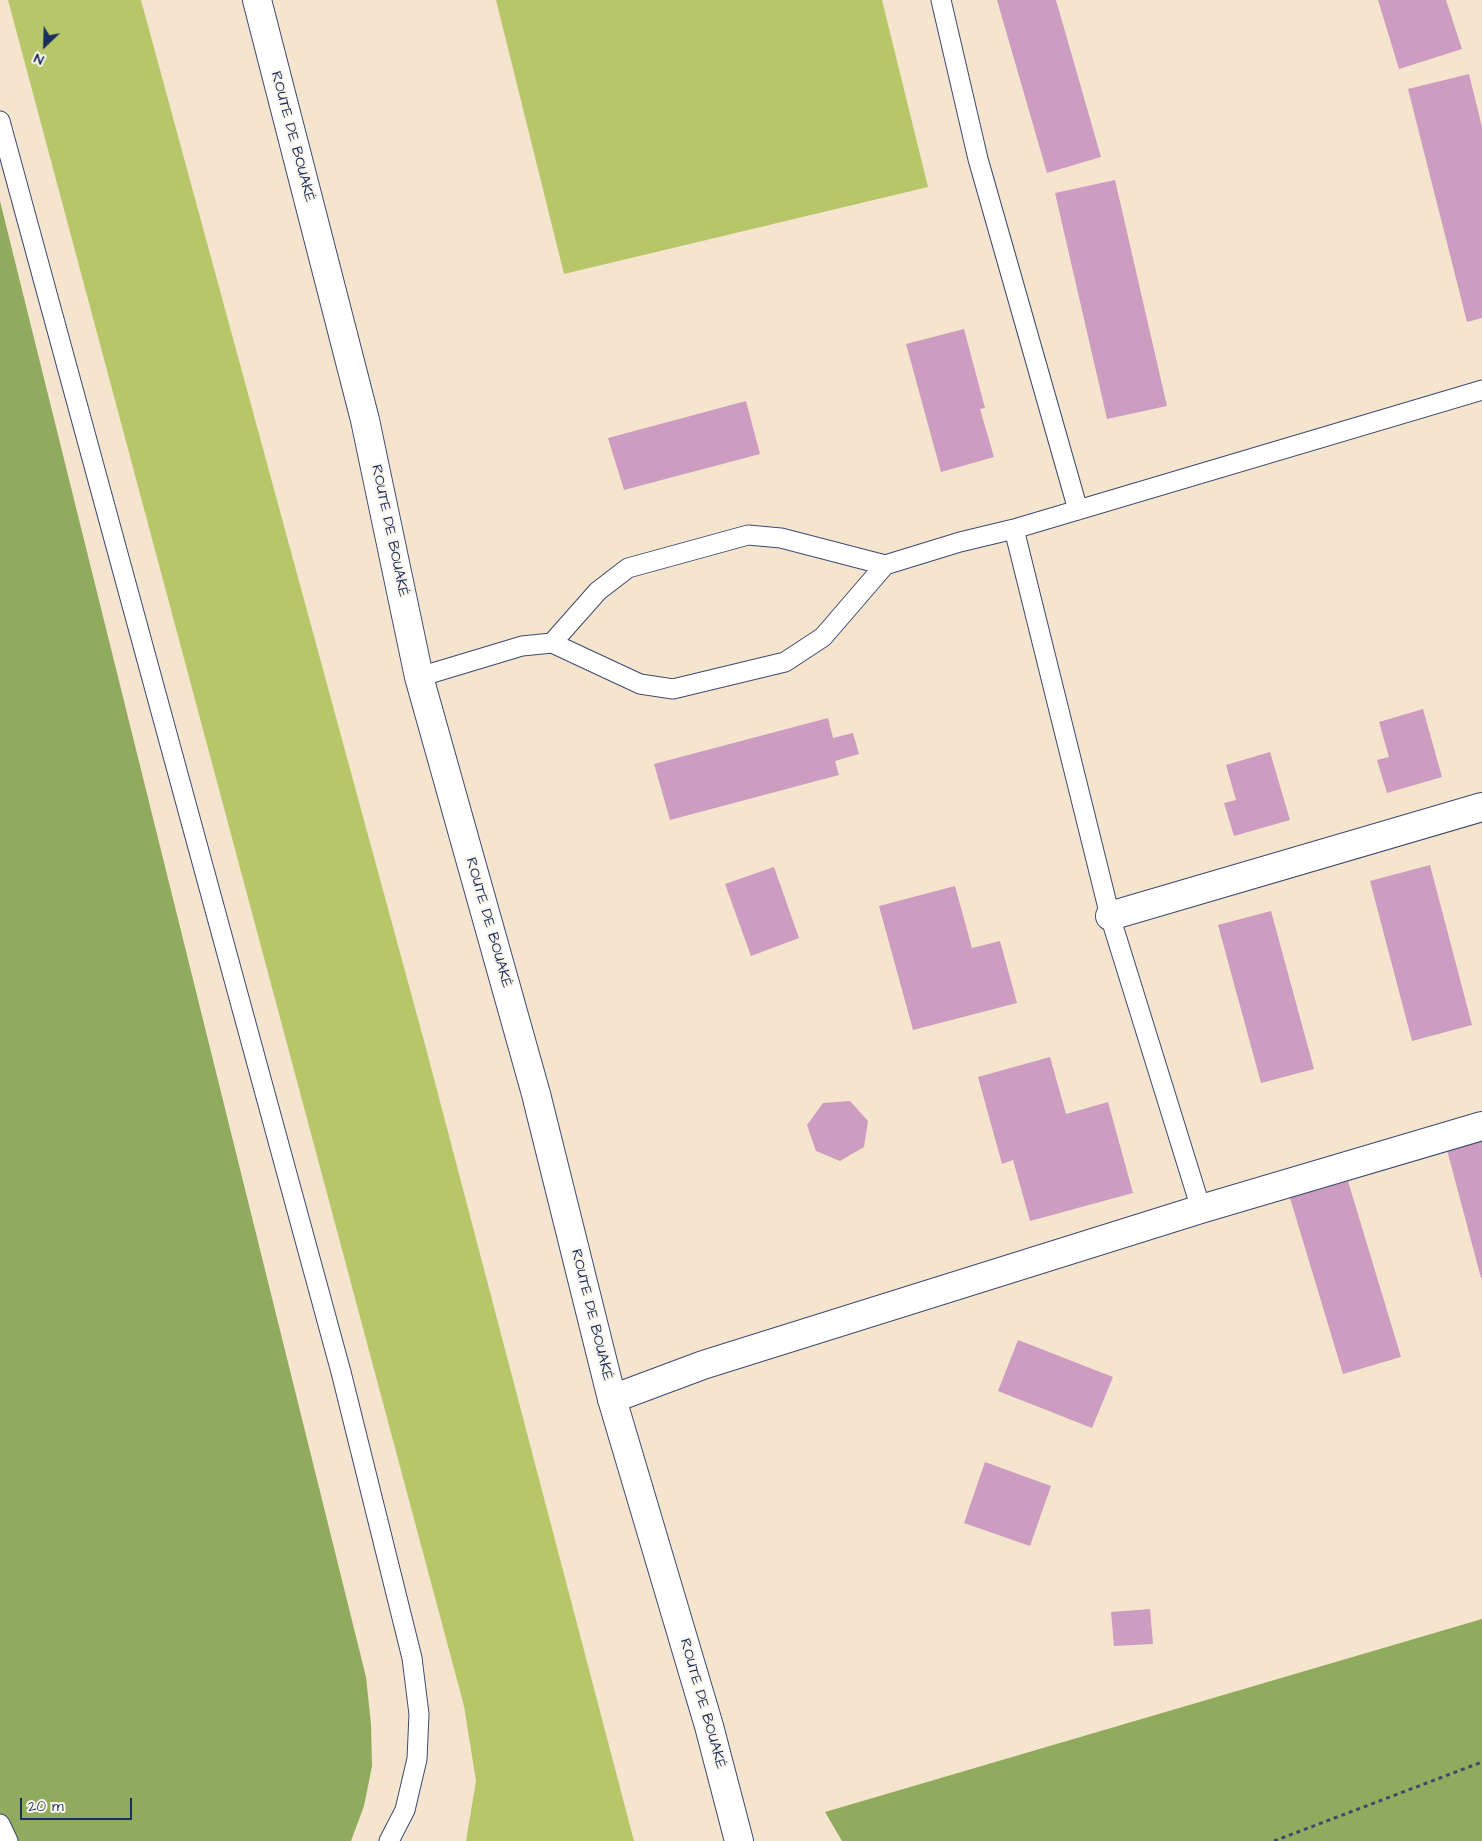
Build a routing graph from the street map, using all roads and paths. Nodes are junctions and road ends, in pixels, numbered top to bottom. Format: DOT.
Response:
graph roads {
  1 [pos="256,0"];
  2 [pos="941,0"];
  3 [pos="0,121"];
  4 [pos="1482,390"];
  5 [pos="1078,510"];
  6 [pos="1014,529"];
  7 [pos="885,565"];
  8 [pos="552,643"];
  9 [pos="419,676"];
  10 [pos="1482,807"];
  11 [pos="1110,916"];
  12 [pos="1482,1126"];
  13 [pos="1201,1209"];
  14 [pos="612,1399"];
  15 [pos="1482,1762"];
  16 [pos="0,1824"];
  17 [pos="8,1841"];
  18 [pos="389,1841"];
  19 [pos="738,1841"];
  20 [pos="1274,1841"];
  1 -- 9 [label="main road, ROUTE DE BOUAKÉ"];
  2 -- 5 [label="lane"];
  3 -- 18 [label="lane"];
  4 -- 5 [label="lane"];
  5 -- 6 [label="lane"];
  6 -- 7 [label="lane"];
  6 -- 11 [label="lane"];
  7 -- 8 [label="lane"];
  7 -- 8 [label="lane"];
  8 -- 9 [label="lane"];
  9 -- 14 [label="main road, ROUTE DE BOUAKÉ"];
  10 -- 11 [label="main road"];
  11 -- 13 [label="lane"];
  12 -- 13 [label="main road"];
  13 -- 14 [label="main road"];
  14 -- 19 [label="main road, ROUTE DE BOUAKÉ"];
  15 -- 20 [label="path"];
  16 -- 17 [label="lane"];
}
